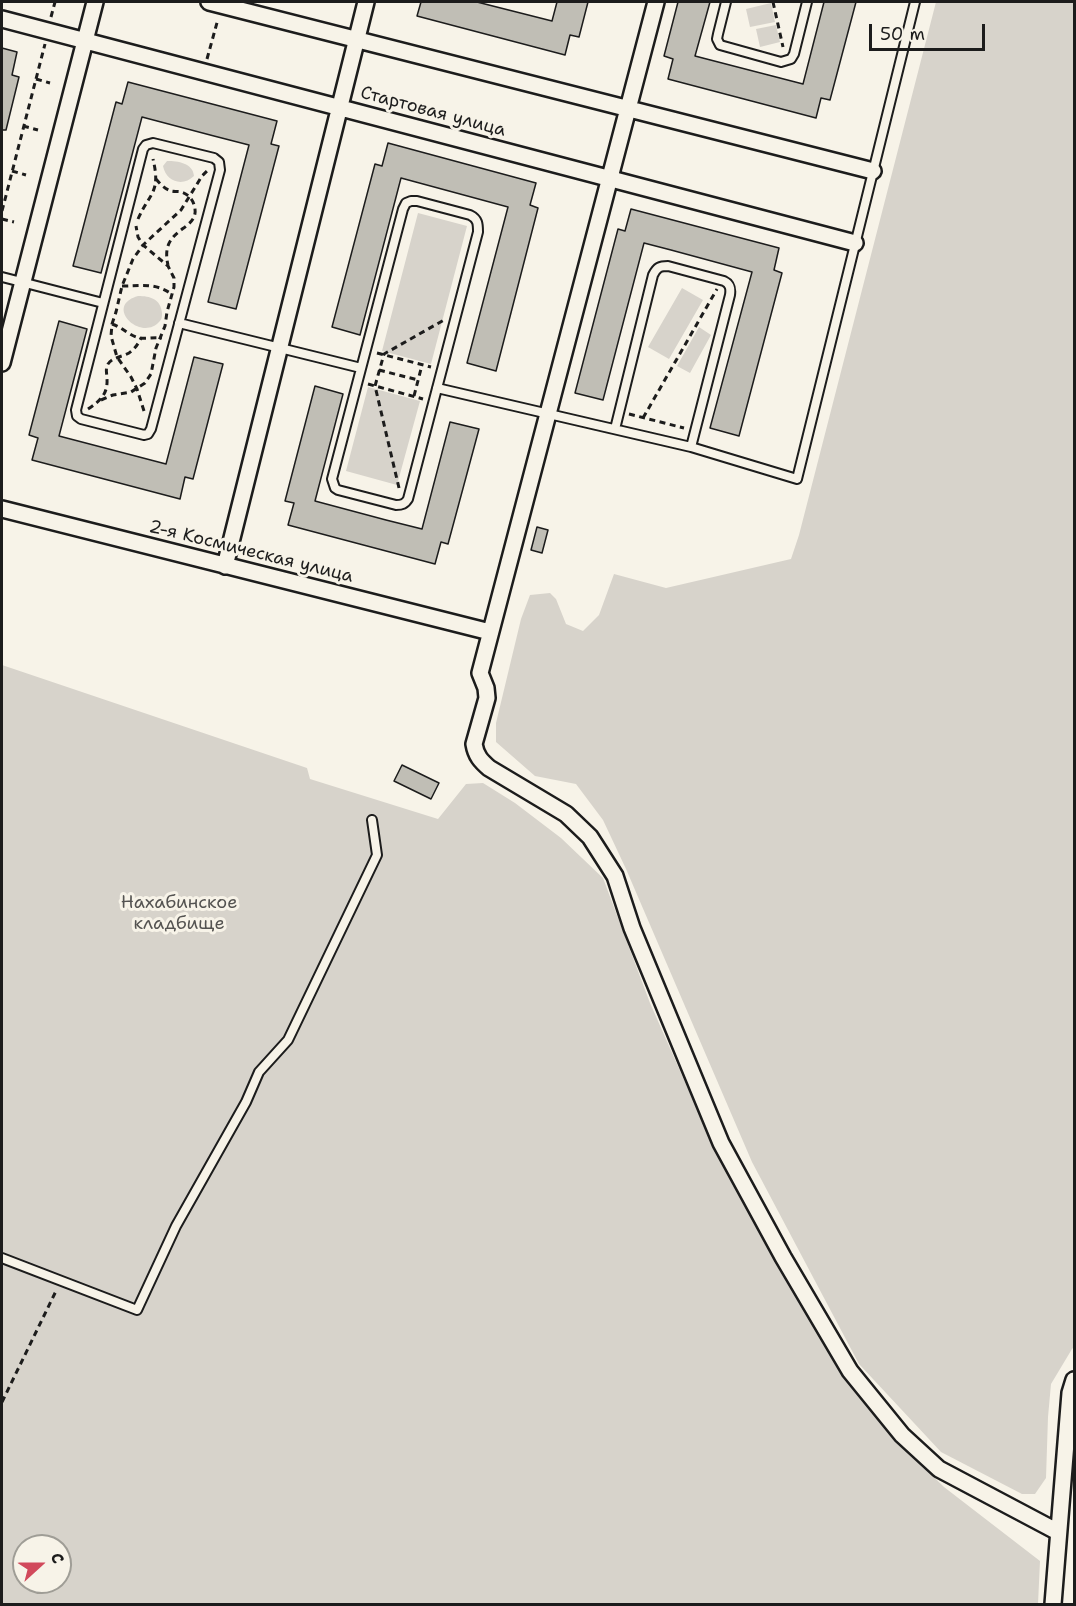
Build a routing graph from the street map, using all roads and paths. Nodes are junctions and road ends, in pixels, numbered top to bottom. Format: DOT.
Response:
graph roads {
  1 [pos="56,2"];
  2 [pos="95,2"];
  3 [pos="366,2"];
  4 [pos="656,2"];
  5 [pos="726,2"];
  6 [pos="773,2"];
  7 [pos="807,2"];
  8 [pos="915,2"];
  9 [pos="215,3"];
  10 [pos="2,19"];
  11 [pos="48,31"];
  12 [pos="357,39"];
  13 [pos="85,41"];
  14 [pos="786,62"];
  15 [pos="204,72"];
  16 [pos="36,79"];
  17 [pos="50,83"];
  18 [pos="340,108"];
  19 [pos="628,109"];
  20 [pos="23,126"];
  21 [pos="38,130"];
  22 [pos="147,145"];
  23 [pos="219,162"];
  24 [pos="12,171"];
  25 [pos="873,171"];
  26 [pos="26,175"];
  27 [pos="156,179"];
  28 [pos="609,179"];
  29 [pos="189,197"];
  30 [pos="2,211"];
  31 [pos="2,219"];
  32 [pos="14,222"];
  33 [pos="855,243"];
  34 [pos="142,245"];
  35 [pos="168,266"];
  36 [pos="2,277"];
  37 [pos="722,280"];
  38 [pos="22,282"];
  39 [pos="108,283"];
  40 [pos="122,286"];
  41 [pos="172,294"];
  42 [pos="103,303"];
  43 [pos="185,303"];
  44 [pos="457,313"];
  45 [pos="99,321"];
  46 [pos="179,323"];
  47 [pos="112,324"];
  48 [pos="141,338"];
  49 [pos="161,338"];
  50 [pos="174,344"];
  51 [pos="279,348"];
  52 [pos="366,350"];
  53 [pos="384,354"];
  54 [pos="117,357"];
  55 [pos="2,363"];
  56 [pos="422,365"];
  57 [pos="361,368"];
  58 [pos="379,370"];
  59 [pos="442,370"];
  60 [pos="358,381"];
  61 [pos="418,381"];
  62 [pos="375,386"];
  63 [pos="437,388"];
  64 [pos="137,389"];
  65 [pos="414,396"];
  66 [pos="101,400"];
  67 [pos="433,401"];
  68 [pos="619,411"];
  69 [pos="548,414"];
  70 [pos="76,416"];
  71 [pos="643,418"];
  72 [pos="615,429"];
  73 [pos="695,431"];
  74 [pos="148,434"];
  75 [pos="691,447"];
  76 [pos="403,504"];
  77 [pos="2,509"];
  78 [pos="225,566"];
  79 [pos="490,632"];
  80 [pos="372,820"];
  81 [pos="2,1258"];
  82 [pos="61,1281"];
  83 [pos="1074,1380"];
  84 [pos="2,1402"];
  85 [pos="1058,1532"];
  86 [pos="1053,1605"];
  1 -- 11 [label="path"];
  2 -- 13 [label="street"];
  3 -- 12 [label="street"];
  4 -- 19 [label="street"];
  5 -- 14 [label="lane"];
  6 -- 14 [label="path"];
  7 -- 14 [label="lane"];
  8 -- 25 [label="lane"];
  9 -- 12 [label="street"];
  9 -- 15 [label="path"];
  10 -- 11 [label="street, Стартовая улица"];
  11 -- 13 [label="street, Стартовая улица"];
  11 -- 16 [label="path"];
  12 -- 18 [label="street"];
  12 -- 19 [label="street"];
  13 -- 15 [label="street, Стартовая улица"];
  13 -- 38 [label="street"];
  15 -- 18 [label="street, Стартовая улица"];
  16 -- 17 [label="path"];
  16 -- 20 [label="path"];
  18 -- 28 [label="street, Стартовая улица"];
  18 -- 51 [label="street"];
  19 -- 25 [label="street"];
  19 -- 28 [label="street"];
  20 -- 21 [label="path"];
  20 -- 24 [label="path"];
  22 -- 23 [label="lane"];
  22 -- 27 [label="path"];
  22 -- 39 [label="lane"];
  23 -- 29 [label="path"];
  23 -- 43 [label="lane"];
  24 -- 26 [label="path"];
  24 -- 30 [label="path"];
  25 -- 33 [label="lane"];
  27 -- 29 [label="path"];
  27 -- 34 [label="path"];
  28 -- 33 [label="street, Стартовая улица"];
  28 -- 69 [label="street"];
  29 -- 34 [label="path"];
  29 -- 35 [label="path"];
  31 -- 32 [label="path"];
  33 -- 75 [label="lane"];
  34 -- 35 [label="path"];
  34 -- 40 [label="path"];
  35 -- 41 [label="path"];
  36 -- 38 [label="lane"];
  37 -- 68 [label="lane"];
  37 -- 71 [label="path"];
  37 -- 73 [label="lane"];
  38 -- 42 [label="lane"];
  38 -- 55 [label="street"];
  39 -- 40 [label="path"];
  39 -- 42 [label="lane"];
  40 -- 41 [label="path"];
  40 -- 47 [label="path"];
  41 -- 43 [label="path"];
  41 -- 49 [label="path"];
  42 -- 45 [label="lane"];
  43 -- 46 [label="lane"];
  44 -- 52 [label="lane"];
  44 -- 53 [label="path"];
  44 -- 59 [label="lane"];
  45 -- 47 [label="path"];
  45 -- 70 [label="lane"];
  46 -- 50 [label="lane"];
  46 -- 51 [label="lane"];
  47 -- 48 [label="path"];
  47 -- 54 [label="path"];
  48 -- 49 [label="path"];
  48 -- 54 [label="path"];
  49 -- 50 [label="path"];
  49 -- 64 [label="path"];
  50 -- 74 [label="lane"];
  51 -- 57 [label="lane"];
  51 -- 78 [label="street"];
  52 -- 53 [label="path"];
  52 -- 57 [label="lane"];
  53 -- 56 [label="path"];
  53 -- 58 [label="path"];
  54 -- 64 [label="path"];
  54 -- 66 [label="path"];
  56 -- 59 [label="path"];
  56 -- 61 [label="path"];
  57 -- 60 [label="lane"];
  58 -- 61 [label="path"];
  58 -- 62 [label="path"];
  59 -- 63 [label="lane"];
  60 -- 62 [label="path"];
  60 -- 76 [label="lane"];
  61 -- 65 [label="path"];
  62 -- 65 [label="path"];
  62 -- 76 [label="path"];
  63 -- 67 [label="lane"];
  63 -- 69 [label="lane"];
  64 -- 66 [label="path"];
  64 -- 74 [label="path"];
  65 -- 67 [label="path"];
  66 -- 70 [label="path"];
  67 -- 76 [label="lane"];
  68 -- 71 [label="path"];
  68 -- 72 [label="lane"];
  69 -- 72 [label="lane"];
  69 -- 79 [label="street"];
  70 -- 74 [label="lane"];
  71 -- 73 [label="path"];
  72 -- 75 [label="lane"];
  73 -- 75 [label="lane"];
  77 -- 78 [label="street, 2-я Космическая улица"];
  78 -- 79 [label="street, 2-я Космическая улица"];
  79 -- 85 [label="street"];
  80 -- 82 [label="lane"];
  81 -- 82 [label="lane"];
  82 -- 84 [label="path"];
  83 -- 85 [label="street"];
  85 -- 86 [label="street"];
}
